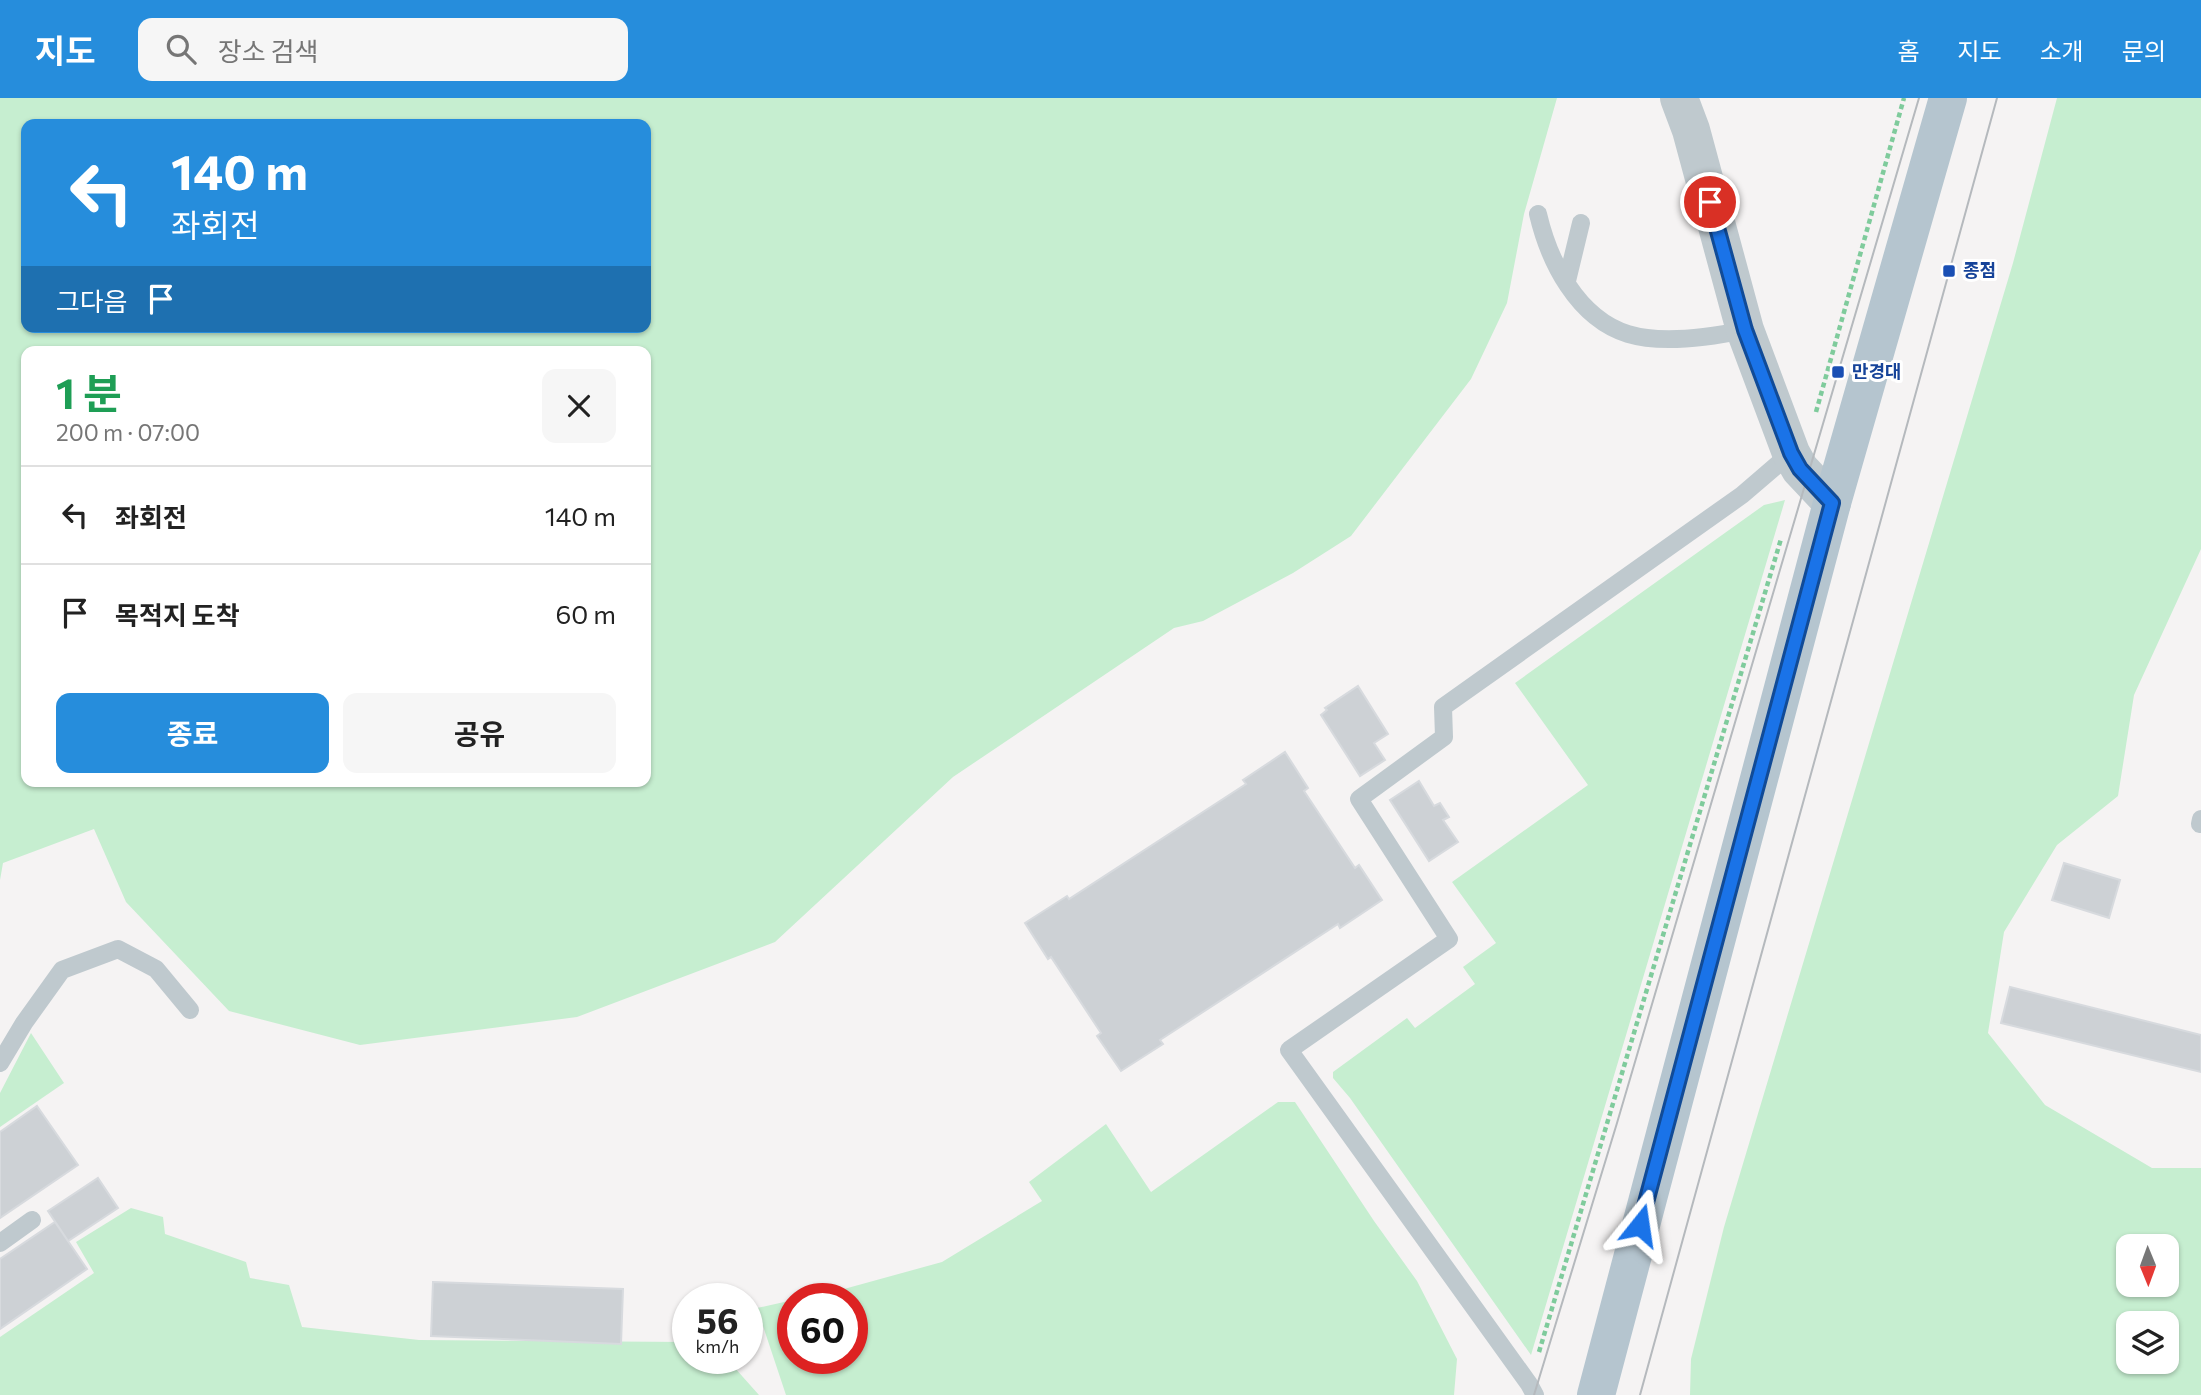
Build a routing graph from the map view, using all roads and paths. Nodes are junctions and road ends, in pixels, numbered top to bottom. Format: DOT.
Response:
graph roads {
  1 [pos="1679,98"];
  2 [pos="1904,98"];
  3 [pos="1948,98"];
  4 [pos="1538,214"];
  5 [pos="1581,223"];
  6 [pos="1567,281"];
  7 [pos="1745,330"];
  8 [pos="1815,416"];
  9 [pos="1791,453"];
  10 [pos="1832,503"];
  11 [pos="1784,529"];
  12 [pos="190,1010"];
  13 [pos="0,1063"];
  14 [pos="32,1220"];
  15 [pos="0,1243"];
  16 [pos="1601,1383"];
  17 [pos="1532,1390"];
  18 [pos="1583,1395"];
  1 -- 7 [label="street"];
  2 -- 8 [label="path"];
  3 -- 10 [label="main road"];
  4 -- 6 [label="lane"];
  5 -- 6 [label="lane"];
  6 -- 7 [label="lane"];
  7 -- 9 [label="street"];
  9 -- 10 [label="street"];
  9 -- 17 [label="lane"];
  10 -- 16 [label="main road"];
  11 -- 17 [label="path"];
  12 -- 13 [label="lane"];
  14 -- 15 [label="lane"];
  16 -- 18 [label="main road"];
}
